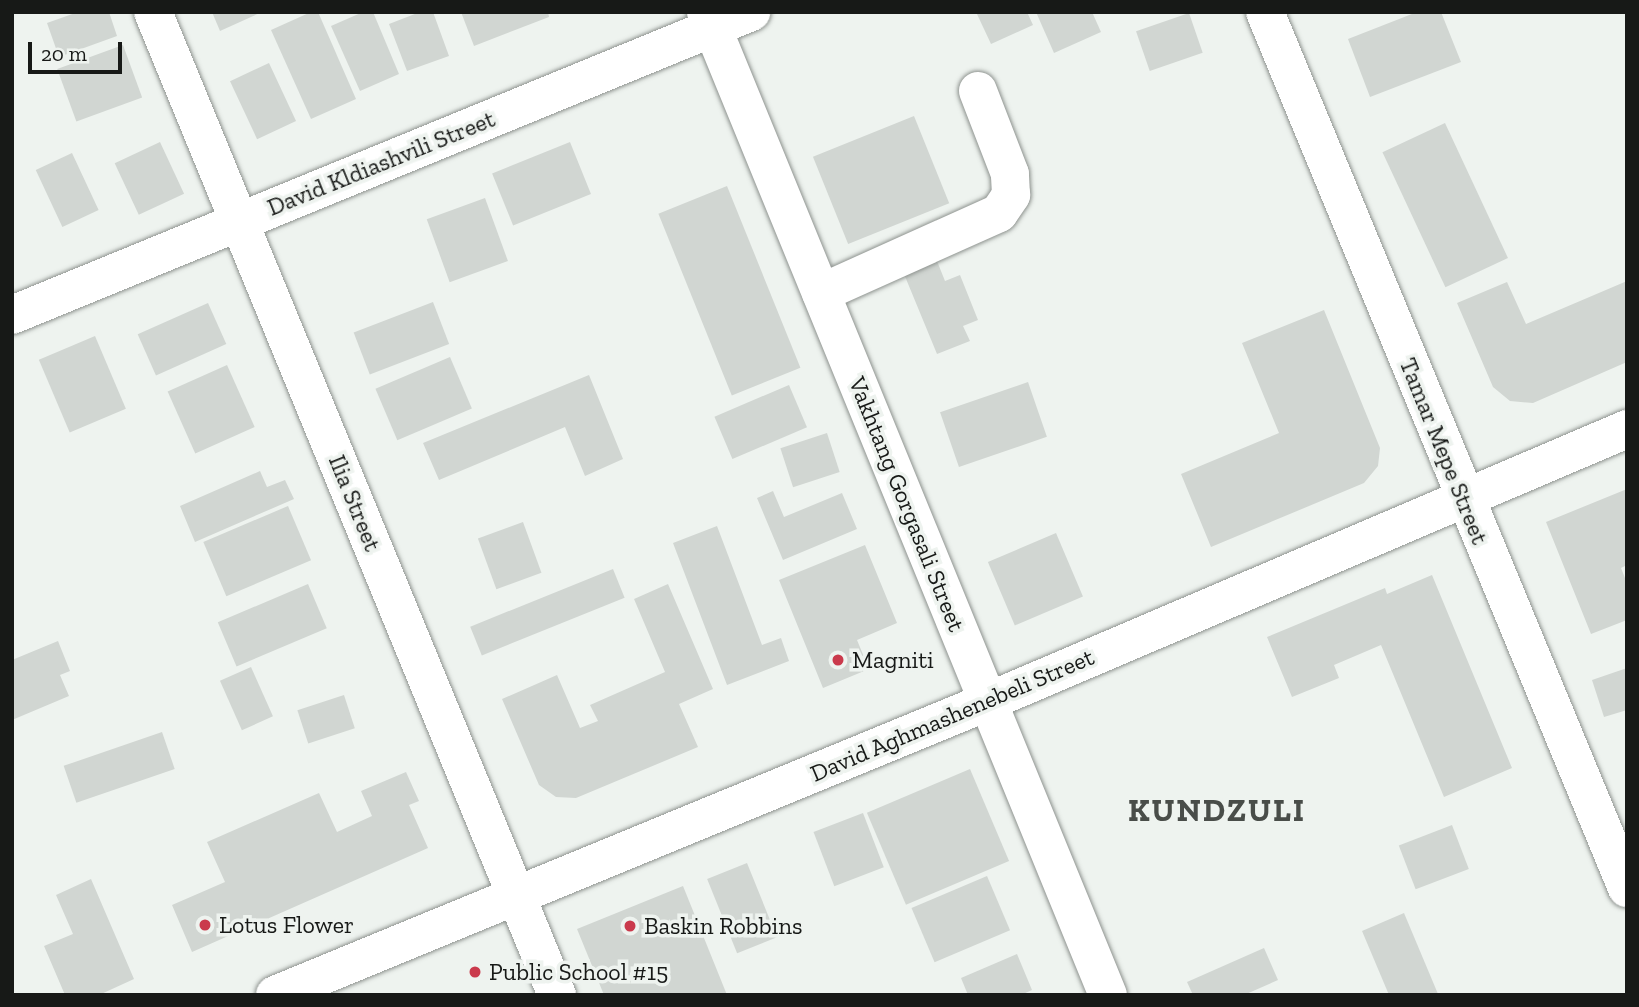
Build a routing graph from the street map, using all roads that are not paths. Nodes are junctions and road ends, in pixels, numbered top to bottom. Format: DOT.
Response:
graph roads {
  1 [pos="153,12"];
  2 [pos="751,12"];
  3 [pos="1265,12"];
  4 [pos="709,20"];
  5 [pos="978,91"];
  6 [pos="240,222"];
  7 [pos="821,293"];
  8 [pos="12,315"];
  9 [pos="1627,429"];
  10 [pos="1464,496"];
  11 [pos="987,702"];
  12 [pos="1627,888"];
  13 [pos="516,894"];
  14 [pos="275,995"];
  15 [pos="557,995"];
  16 [pos="1108,995"];
  1 -- 6 [label="street, Ilia Street"];
  2 -- 4 [label="street, David Kldiashvili Street"];
  3 -- 10 [label="street, Tamar Mepe Street"];
  4 -- 6 [label="street, David Kldiashvili Street"];
  4 -- 7 [label="street, Vakhtang Gorgasali Street"];
  5 -- 7 [label="street"];
  6 -- 8 [label="street, David Kldiashvili Street"];
  6 -- 13 [label="street, Ilia Street"];
  7 -- 11 [label="street, Vakhtang Gorgasali Street"];
  9 -- 10 [label="street, David Aghmashenebeli Street"];
  10 -- 11 [label="street, David Aghmashenebeli Street"];
  10 -- 12 [label="street, Tamar Mepe Street"];
  11 -- 13 [label="street, David Aghmashenebeli Street"];
  11 -- 16 [label="street, Vakhtang Gorgasali Street"];
  13 -- 14 [label="street, David Aghmashenebeli Street"];
  13 -- 15 [label="street, Ilia Street"];
}
